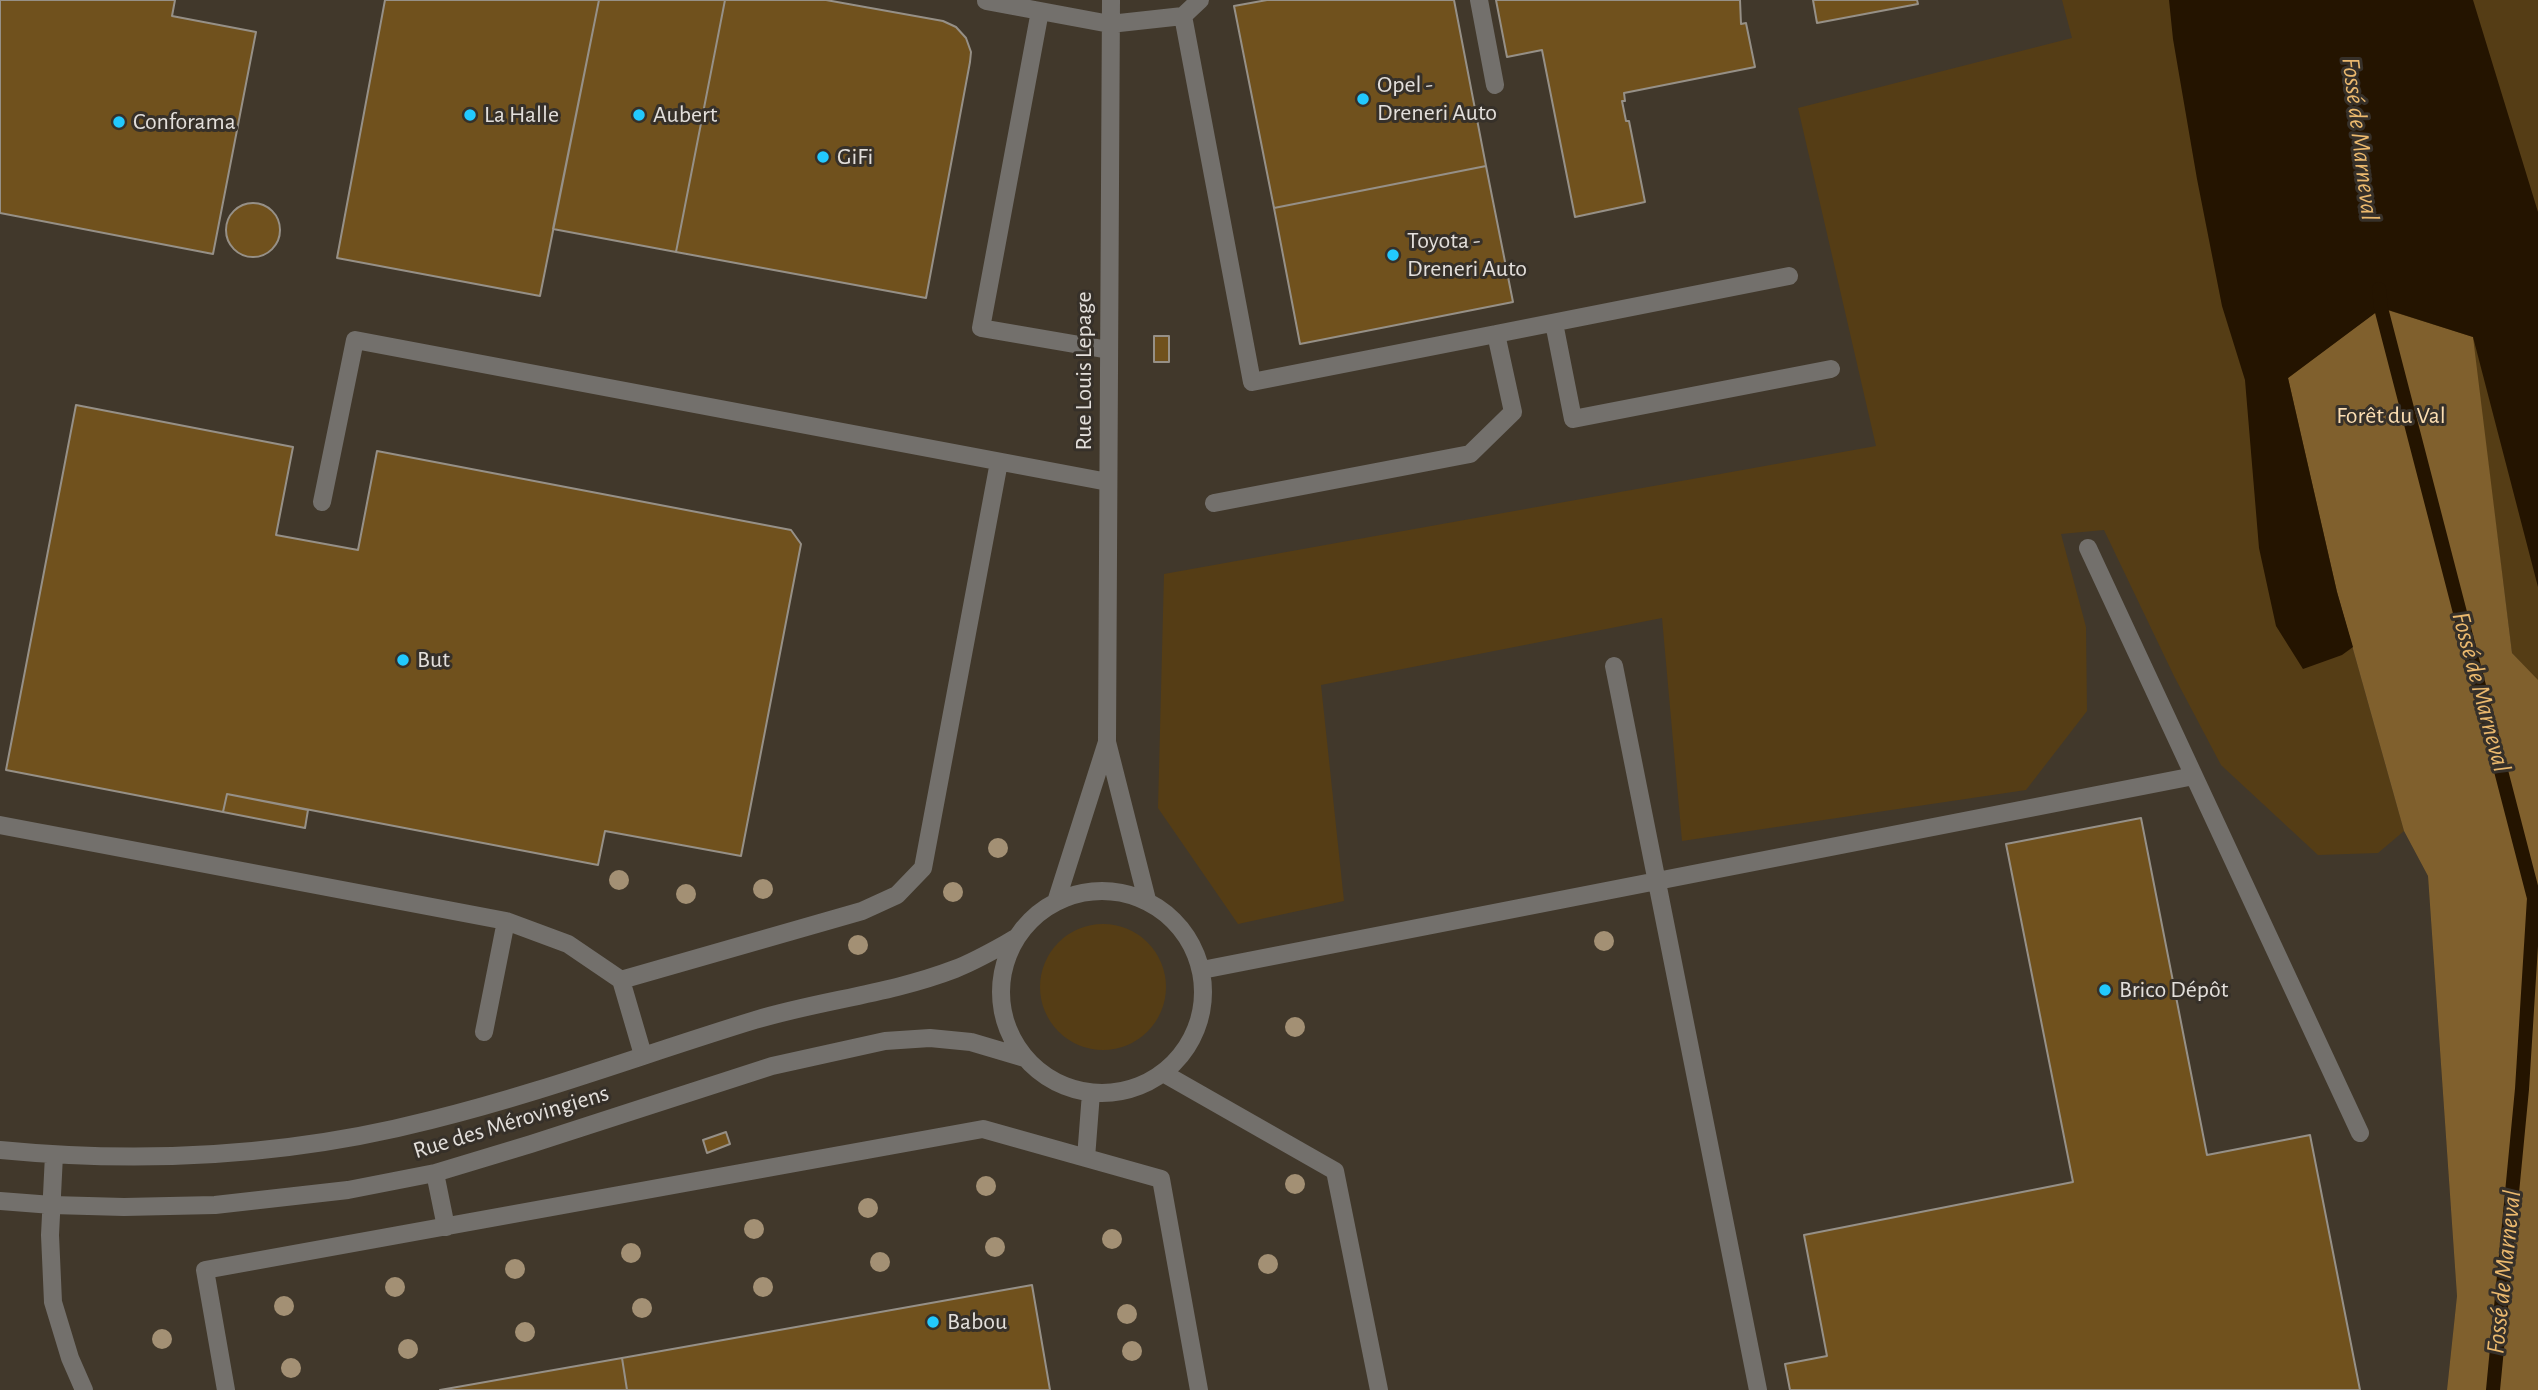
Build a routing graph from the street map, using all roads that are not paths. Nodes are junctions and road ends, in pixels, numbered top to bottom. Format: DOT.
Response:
graph roads {
  1 [pos="985,0"];
  2 [pos="1111,0"];
  3 [pos="1200,0"];
  4 [pos="1479,0"];
  5 [pos="1040,11"];
  6 [pos="1183,16"];
  7 [pos="1110,24"];
  8 [pos="1495,85"];
  9 [pos="1789,276"];
  10 [pos="1554,323"];
  11 [pos="1496,334"];
  12 [pos="1109,350"];
  13 [pos="1831,369"];
  14 [pos="999,462"];
  15 [pos="1108,482"];
  16 [pos="323,502"];
  17 [pos="1214,503"];
  18 [pos="2088,548"];
  19 [pos="1614,666"];
  20 [pos="1107,742"];
  21 [pos="2194,776"];
  22 [pos="0,825"];
  23 [pos="1657,881"];
  24 [pos="1146,900"];
  25 [pos="1056,902"];
  26 [pos="506,921"];
  27 [pos="1016,938"];
  28 [pos="1202,970"];
  29 [pos="621,980"];
  30 [pos="484,1032"];
  31 [pos="643,1055"];
  32 [pos="1025,1058"];
  33 [pos="1163,1073"];
  34 [pos="1091,1093"];
  35 [pos="2360,1133"];
  36 [pos="0,1150"];
  37 [pos="54,1155"];
  38 [pos="1086,1158"];
  39 [pos="435,1173"];
  40 [pos="0,1200"];
  41 [pos="52,1205"];
  42 [pos="446,1227"];
  43 [pos="84,1390"];
  44 [pos="226,1390"];
  45 [pos="1199,1390"];
  46 [pos="1378,1390"];
  47 [pos="1758,1390"];
  1 -- 5 [label="street"];
  2 -- 7 [label="street, Rue Louis Lepage"];
  3 -- 6 [label="street"];
  4 -- 8 [label="street"];
  5 -- 7 [label="street"];
  5 -- 12 [label="street"];
  6 -- 7 [label="street"];
  6 -- 11 [label="street"];
  7 -- 12 [label="street, Rue Louis Lepage"];
  9 -- 10 [label="street"];
  10 -- 11 [label="street"];
  10 -- 13 [label="street"];
  11 -- 17 [label="street"];
  12 -- 15 [label="street, Rue Louis Lepage"];
  14 -- 15 [label="street"];
  14 -- 16 [label="street"];
  14 -- 29 [label="street"];
  15 -- 20 [label="street, Rue Louis Lepage"];
  18 -- 21 [label="street"];
  19 -- 23 [label="street"];
  20 -- 24 [label="street, Rue Louis Lepage"];
  20 -- 25 [label="street, Rue Louis Lepage"];
  21 -- 23 [label="street"];
  21 -- 35 [label="street"];
  22 -- 26 [label="street"];
  23 -- 28 [label="street"];
  23 -- 47 [label="street"];
  24 -- 25 [label="street"];
  24 -- 28 [label="street"];
  25 -- 27 [label="street"];
  26 -- 29 [label="street"];
  26 -- 30 [label="street"];
  27 -- 31 [label="street, Rue des Mérovingiens"];
  27 -- 32 [label="street"];
  28 -- 33 [label="street"];
  29 -- 31 [label="street"];
  31 -- 37 [label="street, Rue des Mérovingiens"];
  32 -- 34 [label="street"];
  32 -- 39 [label="street, Rue des Mérovingiens"];
  33 -- 34 [label="street"];
  33 -- 46 [label="street"];
  34 -- 38 [label="street"];
  36 -- 37 [label="street, Rue des Mérovingiens"];
  37 -- 41 [label="street"];
  38 -- 42 [label="street"];
  38 -- 45 [label="street"];
  39 -- 41 [label="street, Rue des Mérovingiens"];
  39 -- 42 [label="street"];
  40 -- 41 [label="street, Rue des Mérovingiens"];
  41 -- 43 [label="street"];
  42 -- 44 [label="street"];
}
